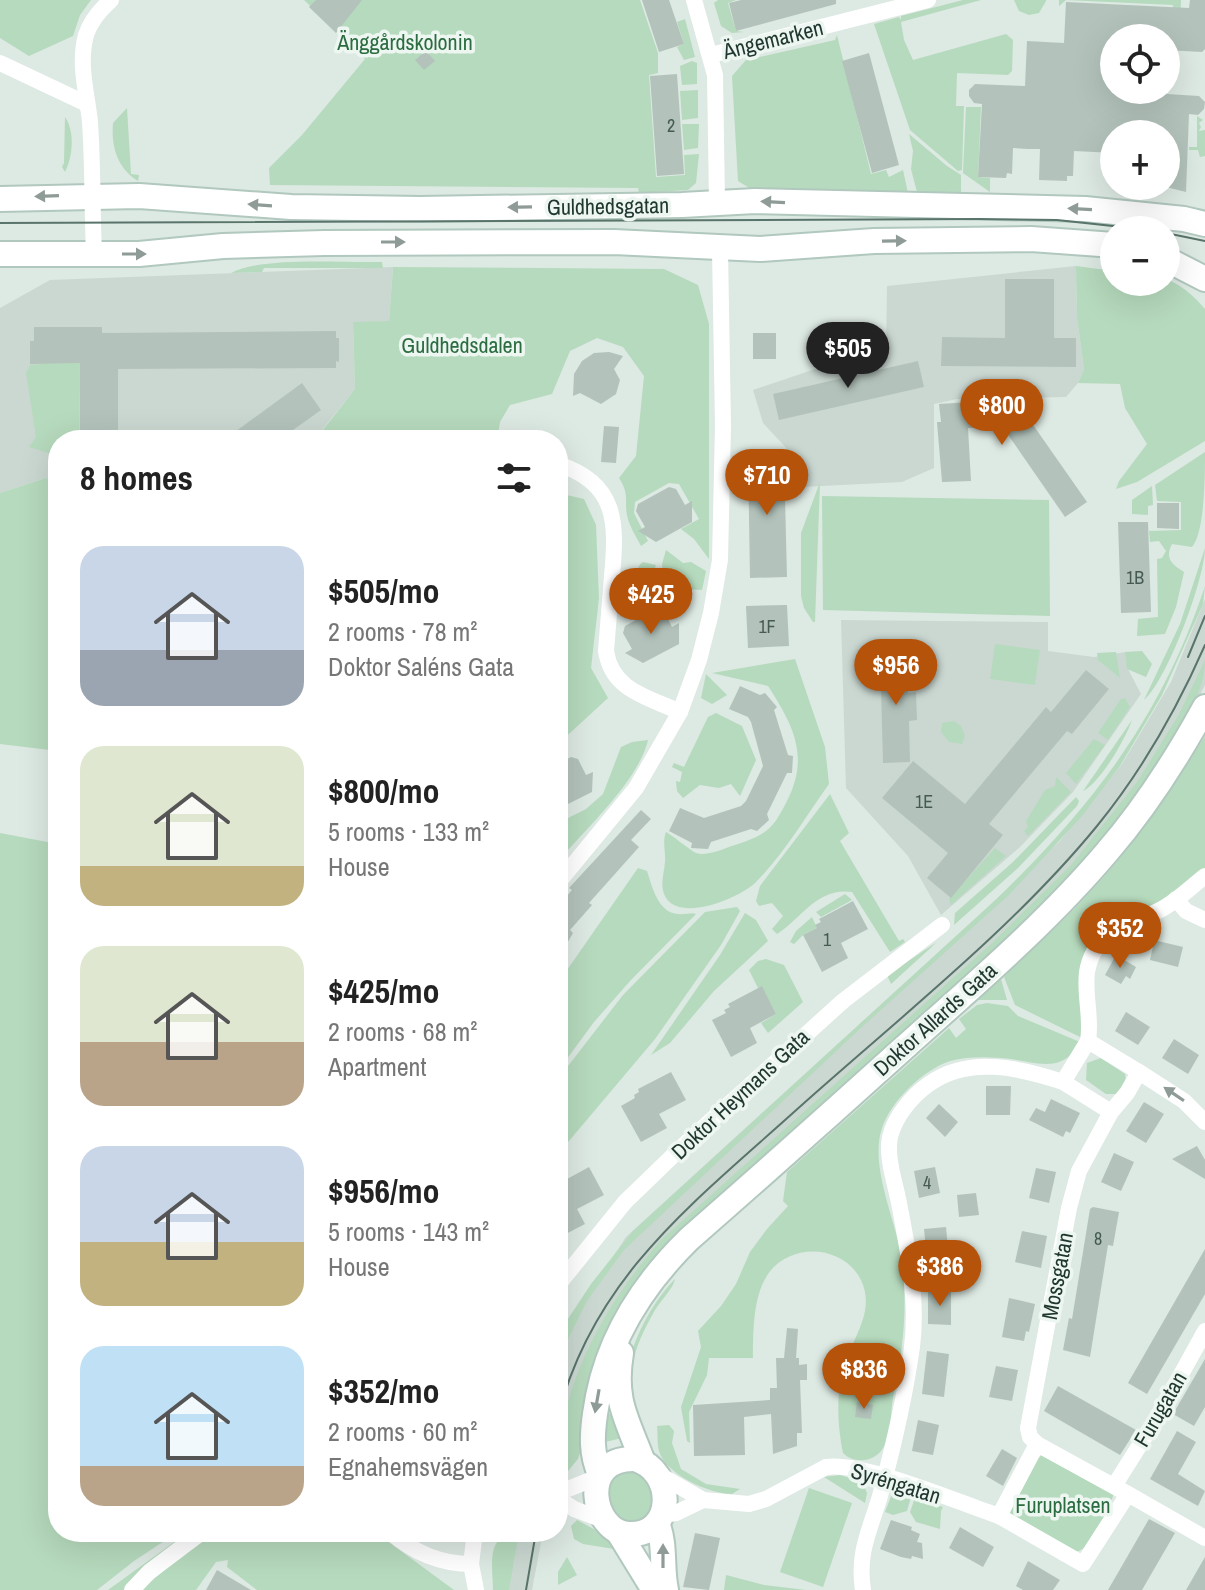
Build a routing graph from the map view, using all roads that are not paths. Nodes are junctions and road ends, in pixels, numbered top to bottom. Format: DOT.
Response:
graph roads {
  1 [pos="111,0"];
  2 [pos="694,0"];
  3 [pos="928,0"];
  4 [pos="711,55"];
  5 [pos="0,63"];
  6 [pos="87,104"];
  7 [pos="92,195"];
  8 [pos="4,200"];
  9 [pos="717,202"];
  10 [pos="1205,224"];
  11 [pos="1100,244"];
  12 [pos="720,249"];
  13 [pos="94,253"];
  14 [pos="0,254"];
  15 [pos="1180,255"];
  16 [pos="1205,263"];
  17 [pos="1180,266"];
  18 [pos="1205,279"];
  19 [pos="568,469"];
  20 [pos="1205,707"];
  21 [pos="680,712"];
  22 [pos="568,871"];
  23 [pos="1205,876"];
  24 [pos="1176,899"];
  25 [pos="1205,920"];
  26 [pos="942,925"];
  27 [pos="1088,1041"];
  28 [pos="1139,1072"];
  29 [pos="1063,1082"];
  30 [pos="1111,1112"];
  31 [pos="1205,1122"];
  32 [pos="568,1273"];
  33 [pos="636,1306"];
  34 [pos="1205,1331"];
  35 [pos="1037,1444"];
  36 [pos="650,1468"];
  37 [pos="599,1476"];
  38 [pos="884,1477"];
  39 [pos="1121,1490"];
  40 [pos="568,1491"];
  41 [pos="703,1500"];
  42 [pos="568,1504"];
  43 [pos="999,1516"];
  44 [pos="660,1519"];
  45 [pos="612,1527"];
  46 [pos="1205,1538"];
  47 [pos="189,1542"];
  48 [pos="402,1542"];
  49 [pos="474,1542"];
  50 [pos="471,1564"];
  51 [pos="132,1590"];
  52 [pos="476,1590"];
  53 [pos="654,1590"];
  54 [pos="666,1590"];
  55 [pos="863,1590"];
  1 -- 6 [label="street"];
  2 -- 4 [label="street"];
  3 -- 4 [label="street, Ängemarken"];
  4 -- 9 [label="street"];
  5 -- 6 [label="street"];
  6 -- 7 [label="street"];
  7 -- 8 [label="street, Guldhedsgatan, one-way"];
  9 -- 7 [label="street, Guldhedsgatan, one-way"];
  7 -- 13 [label="street"];
  10 -- 9 [label="street, Guldhedsgatan, one-way"];
  12 -- 11 [label="street, Guldhedsgatan, one-way"];
  13 -- 12 [label="street, Guldhedsgatan, one-way"];
  12 -- 21 [label="street"];
  13 -- 14 [label="street, Guldhedsgatan"];
  15 -- 16 [label="street"];
  17 -- 18 [label="street"];
  19 -- 21 [label="street"];
  20 -- 33 [label="street, Doktor Allards Gata"];
  21 -- 22 [label="street"];
  23 -- 24 [label="street"];
  24 -- 25 [label="street"];
  24 -- 27 [label="street"];
  26 -- 32 [label="street, Doktor Heymans Gata"];
  27 -- 28 [label="street"];
  27 -- 29 [label="street"];
  28 -- 30 [label="street, Mossgatan"];
  31 -- 28 [label="street, one-way"];
  29 -- 30 [label="street"];
  29 -- 38 [label="street"];
  30 -- 35 [label="street, Mossgatan"];
  33 -- 36 [label="street, Doktor Allards Gata"];
  33 -- 37 [label="street, Doktor Allards Gata, one-way"];
  34 -- 39 [label="street, Furugatan"];
  35 -- 39 [label="street"];
  35 -- 43 [label="street"];
  36 -- 37 [label="street"];
  36 -- 41 [label="street, Syréngatan"];
  36 -- 44 [label="street, Doktor Allards Gata"];
  37 -- 40 [label="street"];
  37 -- 45 [label="street, Doktor Allards Gata"];
  38 -- 41 [label="street, Syréngatan"];
  38 -- 43 [label="street, Syréngatan"];
  38 -- 55 [label="street"];
  39 -- 43 [label="street"];
  39 -- 46 [label="street"];
  41 -- 44 [label="street, Syréngatan"];
  42 -- 45 [label="street"];
  44 -- 45 [label="street"];
  54 -- 44 [label="street, Doktor Allards Gata, one-way"];
  45 -- 53 [label="street, Doktor Allards Gata"];
  47 -- 51 [label="street"];
  48 -- 50 [label="street"];
  49 -- 50 [label="street"];
  50 -- 52 [label="street"];
}
